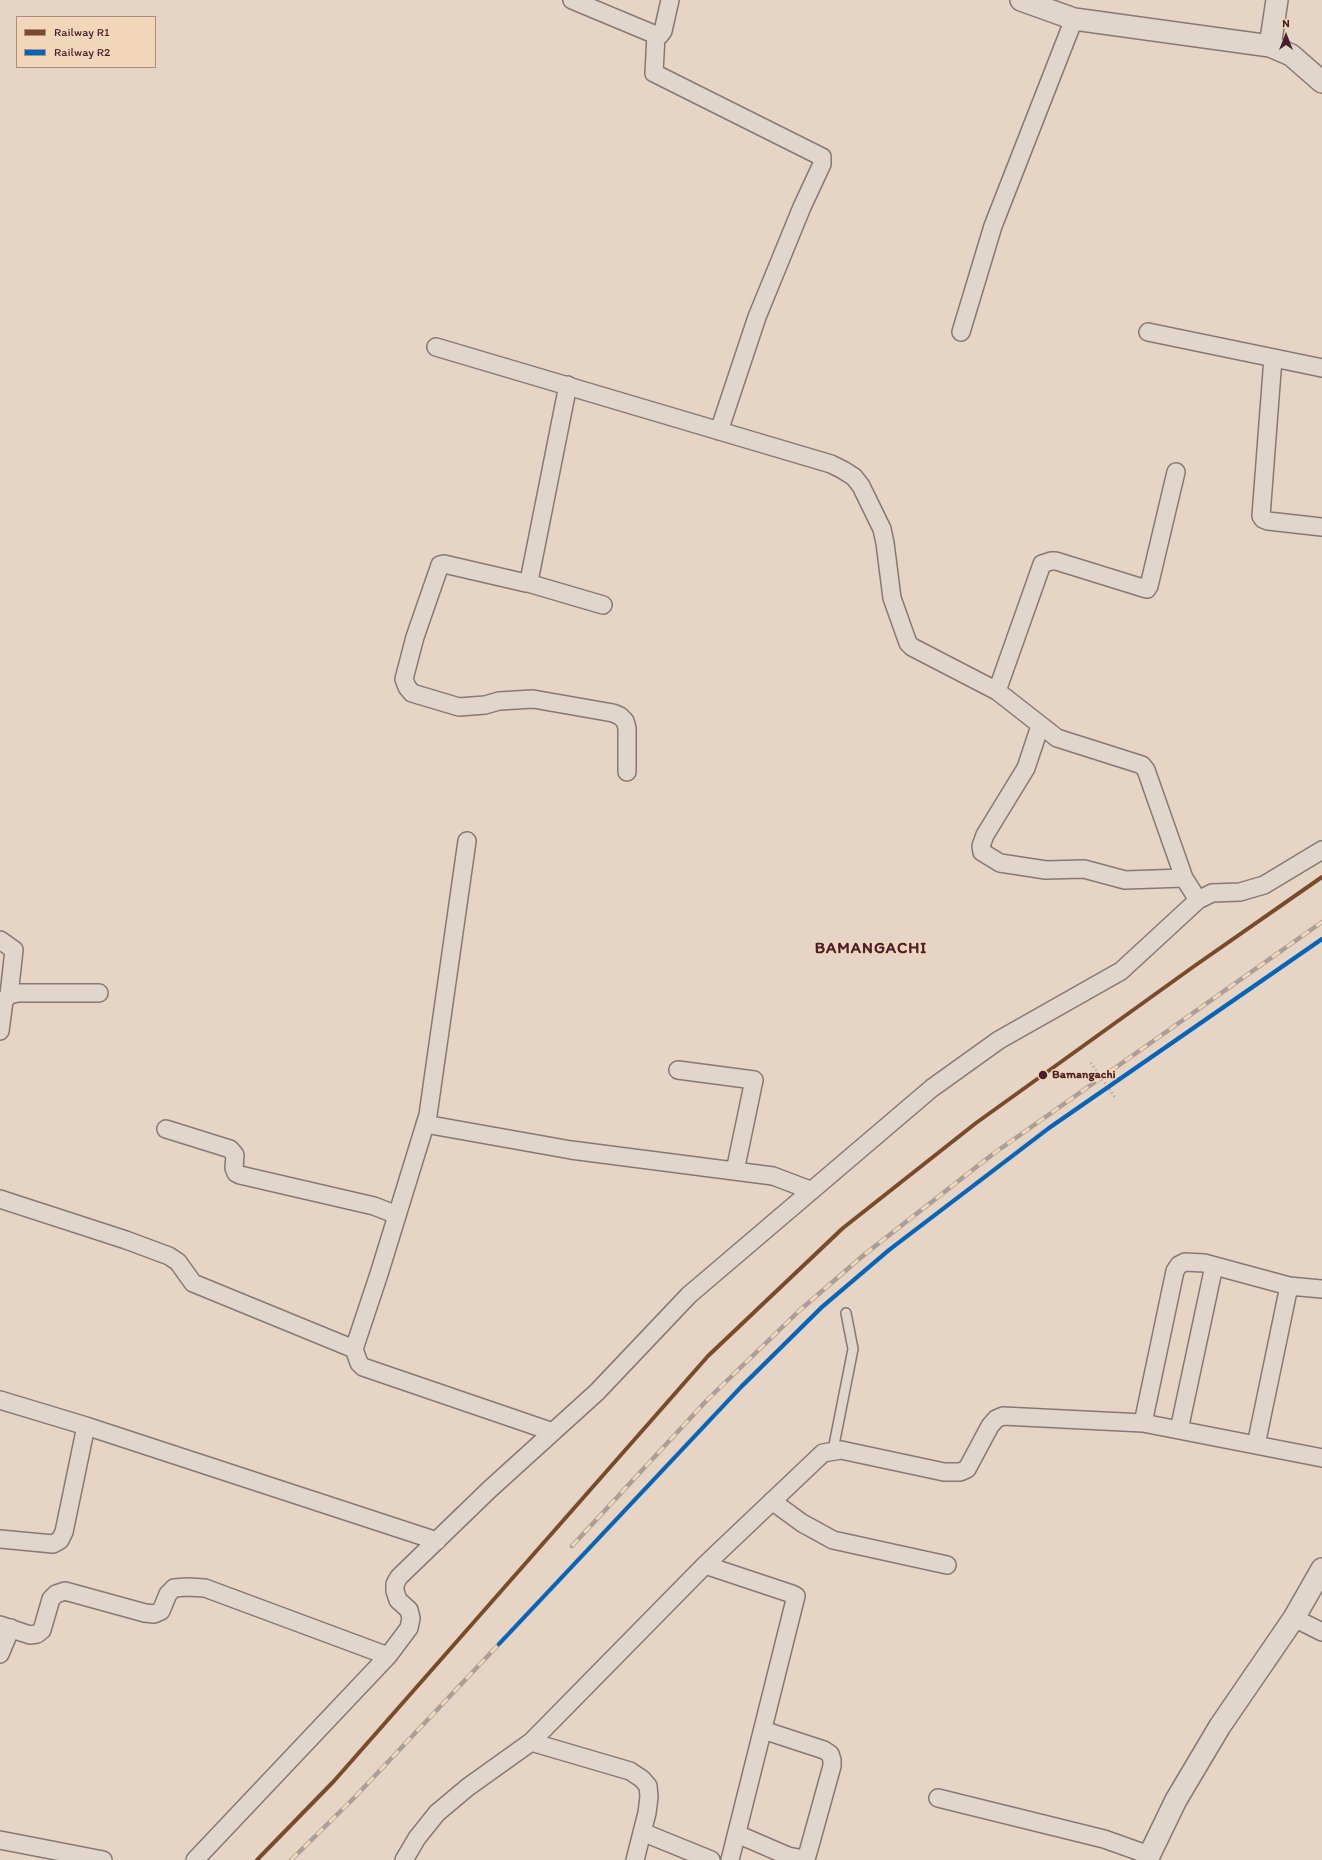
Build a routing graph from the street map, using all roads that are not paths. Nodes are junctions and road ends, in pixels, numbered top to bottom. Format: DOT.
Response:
graph roads {
  1 [pos="572,0"];
  2 [pos="670,0"];
  3 [pos="1021,0"];
  4 [pos="1277,0"];
  5 [pos="1074,19"];
  6 [pos="656,35"];
  7 [pos="1270,46"];
  8 [pos="1322,82"];
  9 [pos="961,332"];
  10 [pos="1148,332"];
  11 [pos="436,347"];
  12 [pos="1274,358"];
  13 [pos="1322,368"];
  14 [pos="568,385"];
  15 [pos="719,431"];
  16 [pos="1176,472"];
  17 [pos="1322,527"];
  18 [pos="528,583"];
  19 [pos="603,605"];
  20 [pos="997,691"];
  21 [pos="1040,726"];
  22 [pos="627,772"];
  23 [pos="467,841"];
  24 [pos="1322,850"];
  25 [pos="1184,878"];
  26 [pos="1198,900"];
  27 [pos="0,940"];
  28 [pos="99,993"];
  29 [pos="10,995"];
  30 [pos="0,1031"];
  31 [pos="678,1070"];
  32 [pos="425,1124"];
  33 [pos="166,1129"];
  34 [pos="735,1171"];
  35 [pos="810,1190"];
  36 [pos="0,1199"];
  37 [pos="398,1215"];
  38 [pos="1214,1266"];
  39 [pos="1289,1286"];
  40 [pos="1322,1289"];
  41 [pos="846,1313"];
  42 [pos="354,1349"];
  43 [pos="0,1400"];
  44 [pos="1144,1423"];
  45 [pos="86,1426"];
  46 [pos="1179,1430"];
  47 [pos="553,1432"];
  48 [pos="1256,1445"];
  49 [pos="834,1450"];
  50 [pos="1322,1458"];
  51 [pos="772,1501"];
  52 [pos="0,1539"];
  53 [pos="437,1541"];
  54 [pos="705,1565"];
  55 [pos="947,1565"];
  56 [pos="1322,1569"];
  57 [pos="1294,1618"];
  58 [pos="5,1627"];
  59 [pos="1322,1632"];
  60 [pos="0,1654"];
  61 [pos="388,1656"];
  62 [pos="763,1730"];
  63 [pos="531,1742"];
  64 [pos="938,1798"];
  65 [pos="642,1832"];
  66 [pos="737,1834"];
  67 [pos="0,1840"];
  68 [pos="1148,1858"];
  69 [pos="103,1860"];
  70 [pos="195,1860"];
  71 [pos="404,1860"];
  72 [pos="635,1860"];
  73 [pos="711,1860"];
  74 [pos="730,1860"];
  75 [pos="801,1860"];
  1 -- 6 [label="street"];
  2 -- 6 [label="street"];
  3 -- 5 [label="street"];
  4 -- 7 [label="street"];
  5 -- 7 [label="street"];
  5 -- 9 [label="street"];
  6 -- 15 [label="street"];
  7 -- 8 [label="street"];
  10 -- 12 [label="street"];
  11 -- 14 [label="street"];
  12 -- 13 [label="street"];
  12 -- 17 [label="street"];
  14 -- 15 [label="street"];
  14 -- 18 [label="street"];
  15 -- 20 [label="street"];
  16 -- 20 [label="street"];
  18 -- 19 [label="street"];
  18 -- 22 [label="street"];
  20 -- 21 [label="street"];
  21 -- 25 [label="street"];
  21 -- 25 [label="street"];
  23 -- 32 [label="street"];
  24 -- 26 [label="street"];
  25 -- 26 [label="street"];
  26 -- 35 [label="street"];
  27 -- 29 [label="street"];
  28 -- 29 [label="street"];
  29 -- 30 [label="street"];
  31 -- 34 [label="street"];
  32 -- 34 [label="street"];
  32 -- 37 [label="street"];
  33 -- 37 [label="street"];
  34 -- 35 [label="street"];
  35 -- 47 [label="street"];
  36 -- 42 [label="street"];
  37 -- 42 [label="street"];
  38 -- 39 [label="street"];
  38 -- 44 [label="street"];
  38 -- 46 [label="street"];
  39 -- 40 [label="street"];
  39 -- 48 [label="street"];
  41 -- 49 [label="lane"];
  42 -- 47 [label="street"];
  43 -- 45 [label="street"];
  44 -- 46 [label="street"];
  44 -- 49 [label="street"];
  45 -- 52 [label="street"];
  45 -- 53 [label="street"];
  46 -- 48 [label="street"];
  47 -- 53 [label="street"];
  48 -- 50 [label="street"];
  49 -- 51 [label="street"];
  51 -- 54 [label="street"];
  51 -- 55 [label="street"];
  53 -- 61 [label="street"];
  54 -- 62 [label="street"];
  54 -- 63 [label="street"];
  56 -- 57 [label="street"];
  57 -- 59 [label="street"];
  57 -- 68 [label="street"];
  58 -- 60 [label="street"];
  58 -- 61 [label="street"];
  61 -- 70 [label="street"];
  62 -- 66 [label="street"];
  62 -- 75 [label="street"];
  63 -- 65 [label="street"];
  63 -- 71 [label="street"];
  64 -- 68 [label="street"];
  65 -- 72 [label="street"];
  65 -- 73 [label="street"];
  66 -- 74 [label="street"];
  66 -- 75 [label="street"];
  67 -- 69 [label="street"];
}
